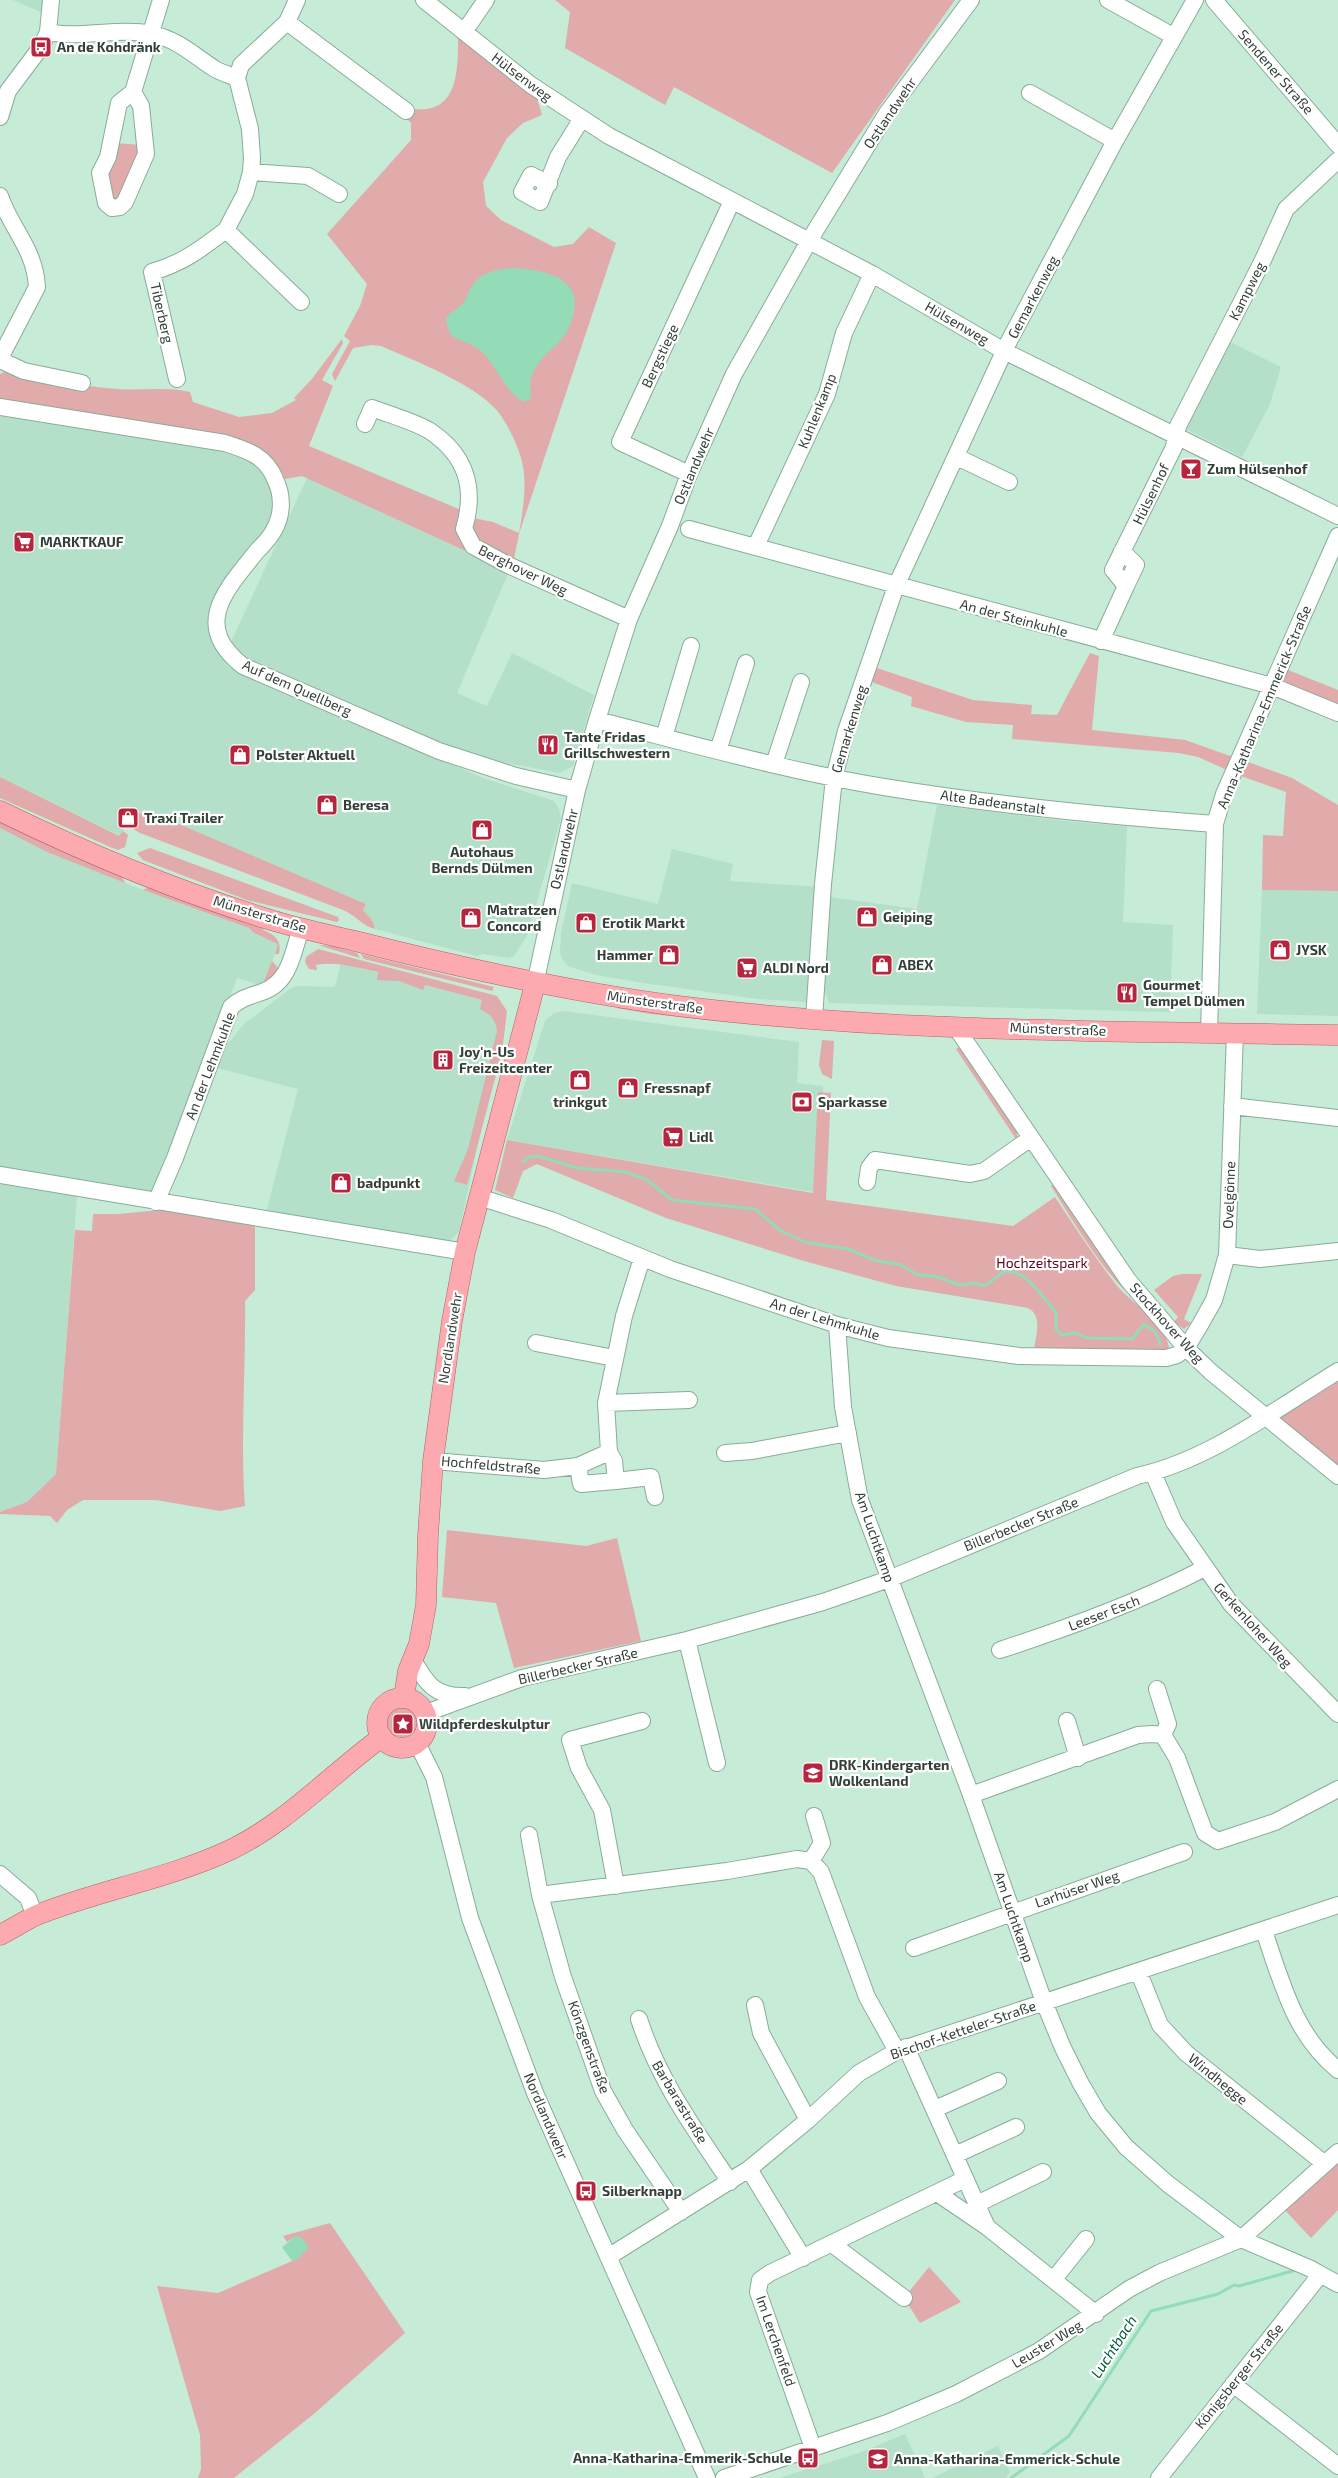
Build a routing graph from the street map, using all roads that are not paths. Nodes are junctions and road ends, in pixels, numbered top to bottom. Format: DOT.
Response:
graph roads {
  1 [pos="51,0"];
  2 [pos="160,0"];
  3 [pos="297,0"];
  4 [pos="424,0"];
  5 [pos="486,0"];
  6 [pos="971,0"];
  7 [pos="1108,0"];
  8 [pos="1195,0"];
  9 [pos="1214,0"];
  10 [pos="287,22"];
  11 [pos="48,32"];
  12 [pos="464,32"];
  13 [pos="152,34"];
  14 [pos="1173,36"];
  15 [pos="237,78"];
  16 [pos="4,88"];
  17 [pos="133,92"];
  18 [pos="1030,93"];
  19 [pos="406,111"];
  20 [pos="0,117"];
  21 [pos="581,120"];
  22 [pos="1115,141"];
  23 [pos="1338,145"];
  24 [pos="1338,160"];
  25 [pos="251,172"];
  26 [pos="549,184"];
  27 [pos="339,194"];
  28 [pos="0,196"];
  29 [pos="732,201"];
  30 [pos="226,230"];
  31 [pos="809,241"];
  32 [pos="872,274"];
  33 [pos="302,302"];
  34 [pos="1004,351"];
  35 [pos="0,359"];
  36 [pos="177,379"];
  37 [pos="82,383"];
  38 [pos="0,407"];
  39 [pos="365,424"];
  40 [pos="1175,437"];
  41 [pos="957,456"];
  42 [pos="689,474"];
  43 [pos="1009,482"];
  44 [pos="1338,516"];
  45 [pos="689,529"];
  46 [pos="1338,536"];
  47 [pos="756,546"];
  48 [pos="896,586"];
  49 [pos="629,619"];
  50 [pos="1101,642"];
  51 [pos="691,646"];
  52 [pos="746,663"];
  53 [pos="801,682"];
  54 [pos="1272,686"];
  55 [pos="1338,713"];
  56 [pos="597,720"];
  57 [pos="664,737"];
  58 [pos="718,751"];
  59 [pos="774,764"];
  60 [pos="834,778"];
  61 [pos="577,790"];
  62 [pos="0,811"];
  63 [pos="1215,824"];
  64 [pos="301,928"];
  65 [pos="535,984"];
  66 [pos="814,1019"];
  67 [pos="955,1026"];
  68 [pos="1209,1033"];
  69 [pos="1235,1033"];
  70 [pos="1338,1035"];
  71 [pos="1232,1106"];
  72 [pos="1338,1118"];
  73 [pos="1031,1138"];
  74 [pos="0,1175"];
  75 [pos="866,1182"];
  76 [pos="478,1197"];
  77 [pos="156,1202"];
  78 [pos="1338,1251"];
  79 [pos="465,1252"];
  80 [pos="1227,1255"];
  81 [pos="642,1258"];
  82 [pos="837,1325"];
  83 [pos="536,1343"];
  84 [pos="1186,1348"];
  85 [pos="614,1358"];
  86 [pos="1338,1371"];
  87 [pos="689,1400"];
  88 [pos="606,1403"];
  89 [pos="1265,1416"];
  90 [pos="848,1433"];
  91 [pos="609,1452"];
  92 [pos="725,1453"];
  93 [pos="433,1460"];
  94 [pos="578,1466"];
  95 [pos="1152,1473"];
  96 [pos="1338,1476"];
  97 [pos="616,1482"];
  98 [pos="655,1497"];
  99 [pos="1205,1568"];
  100 [pos="889,1579"];
  101 [pos="687,1640"];
  102 [pos="1000,1650"];
  103 [pos="413,1660"];
  104 [pos="1157,1689"];
  105 [pos="470,1696"];
  106 [pos="404,1697"];
  107 [pos="426,1713"];
  108 [pos="1338,1714"];
  109 [pos="642,1721"];
  110 [pos="1067,1721"];
  111 [pos="1163,1736"];
  112 [pos="382,1738"];
  113 [pos="417,1743"];
  114 [pos="1078,1758"];
  115 [pos="717,1762"];
  116 [pos="1338,1788"];
  117 [pos="971,1795"];
  118 [pos="814,1816"];
  119 [pos="529,1835"];
  120 [pos="1184,1852"];
  121 [pos="811,1861"];
  122 [pos="0,1874"];
  123 [pos="616,1886"];
  124 [pos="540,1895"];
  125 [pos="1338,1905"];
  126 [pos="1013,1911"];
  127 [pos="35,1916"];
  128 [pos="1264,1931"];
  129 [pos="0,1935"];
  130 [pos="914,1948"];
  131 [pos="1138,1973"];
  132 [pos="1044,2002"];
  133 [pos="755,2005"];
  134 [pos="639,2019"];
  135 [pos="902,2049"];
  136 [pos="1338,2070"];
  137 [pos="998,2081"];
  138 [pos="935,2109"];
  139 [pos="808,2120"];
  140 [pos="1016,2127"];
  141 [pos="1338,2152"];
  142 [pos="955,2155"];
  143 [pos="1325,2164"];
  144 [pos="749,2170"];
  145 [pos="1043,2172"];
  146 [pos="965,2179"];
  147 [pos="730,2182"];
  148 [pos="936,2193"];
  149 [pos="977,2204"];
  150 [pos="680,2212"];
  151 [pos="986,2227"];
  152 [pos="1086,2239"];
  153 [pos="1241,2239"];
  154 [pos="832,2244"];
  155 [pos="608,2257"];
  156 [pos="803,2258"];
  157 [pos="1320,2275"];
  158 [pos="1054,2279"];
  159 [pos="1338,2284"];
  160 [pos="904,2298"];
  161 [pos="1096,2314"];
  162 [pos="1233,2384"];
  163 [pos="813,2448"];
  164 [pos="1338,2466"];
  165 [pos="1161,2477"];
  166 [pos="707,2478"];
  167 [pos="724,2478"];
  1 -- 11 [label="street"];
  2 -- 13 [label="street"];
  3 -- 10 [label="street"];
  4 -- 12 [label="street, Hülsenweg"];
  5 -- 12 [label="street"];
  6 -- 31 [label="street, Ostlandwehr"];
  7 -- 14 [label="street"];
  8 -- 14 [label="street, Gemarkenweg"];
  9 -- 23 [label="street, Sendener Straße"];
  10 -- 15 [label="street"];
  10 -- 19 [label="street"];
  11 -- 13 [label="street"];
  11 -- 16 [label="street"];
  12 -- 21 [label="street, Hülsenweg"];
  13 -- 15 [label="street"];
  13 -- 17 [label="street"];
  14 -- 22 [label="street, Gemarkenweg"];
  15 -- 25 [label="street, Tiberberg"];
  16 -- 20 [label="street"];
  17 -- 17 [label="street"];
  18 -- 22 [label="street"];
  21 -- 26 [label="street"];
  21 -- 29 [label="street, Hülsenweg"];
  22 -- 34 [label="street, Gemarkenweg"];
  24 -- 40 [label="street, Kampweg"];
  25 -- 27 [label="street"];
  25 -- 30 [label="street, Tiberberg"];
  28 -- 35 [label="street"];
  29 -- 31 [label="street, Hülsenweg"];
  29 -- 42 [label="street, Bergstiege"];
  30 -- 33 [label="street"];
  30 -- 36 [label="street, Tiberberg"];
  31 -- 32 [label="street, Hülsenweg"];
  31 -- 42 [label="street, Ostlandwehr"];
  32 -- 34 [label="street, Hülsenweg"];
  32 -- 47 [label="street, Kuhlenkamp"];
  34 -- 40 [label="street, Hülsenweg"];
  34 -- 41 [label="street, Gemarkenweg"];
  35 -- 37 [label="street"];
  38 -- 61 [label="street, Auf dem Quellberg"];
  39 -- 49 [label="street, Berghover Weg"];
  40 -- 44 [label="street, Hülsenweg"];
  40 -- 50 [label="street, Hülsenhof"];
  41 -- 43 [label="street"];
  41 -- 48 [label="street, Gemarkenweg"];
  42 -- 49 [label="street, Ostlandwehr"];
  45 -- 47 [label="street, An der Steinkuhle"];
  46 -- 54 [label="street, Anna-Katharina-Emmerick-Straße"];
  47 -- 48 [label="street, An der Steinkuhle"];
  48 -- 50 [label="street, An der Steinkuhle"];
  48 -- 60 [label="street, Gemarkenweg"];
  49 -- 56 [label="street, Ostlandwehr"];
  50 -- 54 [label="street, An der Steinkuhle"];
  51 -- 57 [label="street"];
  52 -- 58 [label="street"];
  53 -- 59 [label="street"];
  54 -- 55 [label="street, An der Steinkuhle"];
  54 -- 63 [label="street, Anna-Katharina-Emmerick-Straße"];
  56 -- 57 [label="street, Alte Badeanstalt"];
  56 -- 61 [label="street, Ostlandwehr"];
  57 -- 58 [label="street, Alte Badeanstalt"];
  58 -- 59 [label="street, Alte Badeanstalt"];
  59 -- 60 [label="street, Alte Badeanstalt"];
  60 -- 63 [label="street, Alte Badeanstalt"];
  60 -- 66 [label="street, Gemarkenweg"];
  61 -- 65 [label="street, Ostlandwehr"];
  62 -- 64 [label="main road, Münsterstraße"];
  63 -- 68 [label="street, Anna-Katharina-Emmerick-Straße"];
  64 -- 65 [label="main road, Münsterstraße"];
  64 -- 77 [label="street, An der Lehmkuhle"];
  65 -- 66 [label="main road, Münsterstraße"];
  65 -- 76 [label="main road, Nordlandwehr"];
  66 -- 67 [label="main road, Münsterstraße"];
  67 -- 68 [label="main road, Münsterstraße"];
  67 -- 73 [label="street, Stockhover Weg"];
  68 -- 69 [label="main road, Münsterstraße"];
  69 -- 70 [label="main road, Münsterstraße"];
  69 -- 71 [label="street, Ovelgönne"];
  71 -- 72 [label="street"];
  71 -- 80 [label="street, Ovelgönne"];
  73 -- 75 [label="street"];
  73 -- 84 [label="street, Stockhover Weg"];
  74 -- 77 [label="street"];
  76 -- 79 [label="main road, Nordlandwehr"];
  76 -- 81 [label="street, An der Lehmkuhle"];
  77 -- 79 [label="street"];
  78 -- 80 [label="street"];
  79 -- 93 [label="main road, Nordlandwehr"];
  80 -- 84 [label="street, Ovelgönne"];
  81 -- 82 [label="street, An der Lehmkuhle"];
  81 -- 85 [label="street"];
  82 -- 84 [label="street, An der Lehmkuhle"];
  82 -- 90 [label="street, Am Luchtkamp"];
  83 -- 85 [label="street"];
  84 -- 89 [label="street, Stockhover Weg"];
  85 -- 88 [label="street"];
  86 -- 89 [label="street, Billerbecker Straße"];
  87 -- 88 [label="street"];
  88 -- 91 [label="street"];
  89 -- 95 [label="street, Billerbecker Straße"];
  89 -- 96 [label="street, Stockhover Weg"];
  90 -- 92 [label="street"];
  90 -- 100 [label="street, Am Luchtkamp"];
  91 -- 94 [label="street, Hochfeldstraße"];
  91 -- 97 [label="street"];
  93 -- 94 [label="street, Hochfeldstraße"];
  93 -- 103 [label="main road, Nordlandwehr"];
  94 -- 97 [label="street"];
  95 -- 99 [label="street, Gerkenloher Weg"];
  95 -- 100 [label="street, Billerbecker Straße"];
  97 -- 98 [label="street"];
  99 -- 102 [label="street, Leeser Esch"];
  99 -- 108 [label="street, Gerkenloher Weg"];
  100 -- 101 [label="street, Billerbecker Straße"];
  100 -- 117 [label="street, Am Luchtkamp"];
  101 -- 105 [label="street, Billerbecker Straße"];
  101 -- 115 [label="street"];
  103 -- 105 [label="street, Billerbecker Straße"];
  103 -- 106 [label="main road, Nordlandwehr"];
  104 -- 111 [label="street"];
  105 -- 107 [label="street, Billerbecker Straße"];
  106 -- 107 [label="main road"];
  106 -- 112 [label="main road"];
  107 -- 113 [label="main road"];
  109 -- 123 [label="street"];
  110 -- 114 [label="street"];
  111 -- 114 [label="street"];
  111 -- 116 [label="street"];
  112 -- 113 [label="main road"];
  112 -- 127 [label="main road"];
  113 -- 155 [label="street, Nordlandwehr"];
  114 -- 117 [label="street"];
  117 -- 126 [label="street, Am Luchtkamp"];
  118 -- 121 [label="street"];
  119 -- 124 [label="street, Könzgenstraße"];
  120 -- 126 [label="street, Larhüser Weg"];
  121 -- 123 [label="street"];
  121 -- 135 [label="street"];
  122 -- 127 [label="street"];
  123 -- 124 [label="street"];
  124 -- 150 [label="street, Könzgenstraße"];
  125 -- 128 [label="street, Bischof-Ketteler-Straße"];
  126 -- 130 [label="street, Larhüser Weg"];
  126 -- 132 [label="street, Am Luchtkamp"];
  127 -- 129 [label="main road"];
  128 -- 131 [label="street, Bischof-Ketteler-Straße"];
  128 -- 136 [label="street"];
  131 -- 132 [label="street, Bischof-Ketteler-Straße"];
  131 -- 143 [label="street, Windhegge"];
  132 -- 135 [label="street, Bischof-Ketteler-Straße"];
  132 -- 153 [label="street, Am Luchtkamp"];
  133 -- 139 [label="street"];
  134 -- 147 [label="street, Barbarastraße"];
  135 -- 138 [label="street"];
  135 -- 139 [label="street, Bischof-Ketteler-Straße"];
  137 -- 138 [label="street"];
  138 -- 142 [label="street"];
  139 -- 144 [label="street, Bischof-Ketteler-Straße"];
  140 -- 142 [label="street"];
  141 -- 143 [label="street, Leuster Weg"];
  142 -- 146 [label="street"];
  143 -- 153 [label="street, Leuster Weg"];
  144 -- 147 [label="street, Bischof-Ketteler-Straße"];
  144 -- 156 [label="street"];
  145 -- 149 [label="street"];
  146 -- 148 [label="street, Im Lerchenfeld"];
  146 -- 149 [label="street"];
  147 -- 150 [label="street, Bischof-Ketteler-Straße"];
  148 -- 151 [label="street"];
  148 -- 154 [label="street, Im Lerchenfeld"];
  149 -- 151 [label="street"];
  150 -- 155 [label="street, Bischof-Ketteler-Straße"];
  151 -- 158 [label="street"];
  152 -- 158 [label="street"];
  153 -- 157 [label="street, Am Luchtkamp"];
  153 -- 161 [label="street, Leuster Weg"];
  154 -- 156 [label="street, Im Lerchenfeld"];
  154 -- 160 [label="street"];
  155 -- 166 [label="street, Nordlandwehr"];
  156 -- 163 [label="street, Im Lerchenfeld"];
  157 -- 159 [label="street, Am Luchtkamp"];
  157 -- 162 [label="street, Königsberger Straße"];
  158 -- 161 [label="street"];
  161 -- 163 [label="street, Leuster Weg"];
  162 -- 164 [label="street"];
  162 -- 165 [label="street, Königsberger Straße"];
  163 -- 167 [label="street, Leuster Weg"];
}
